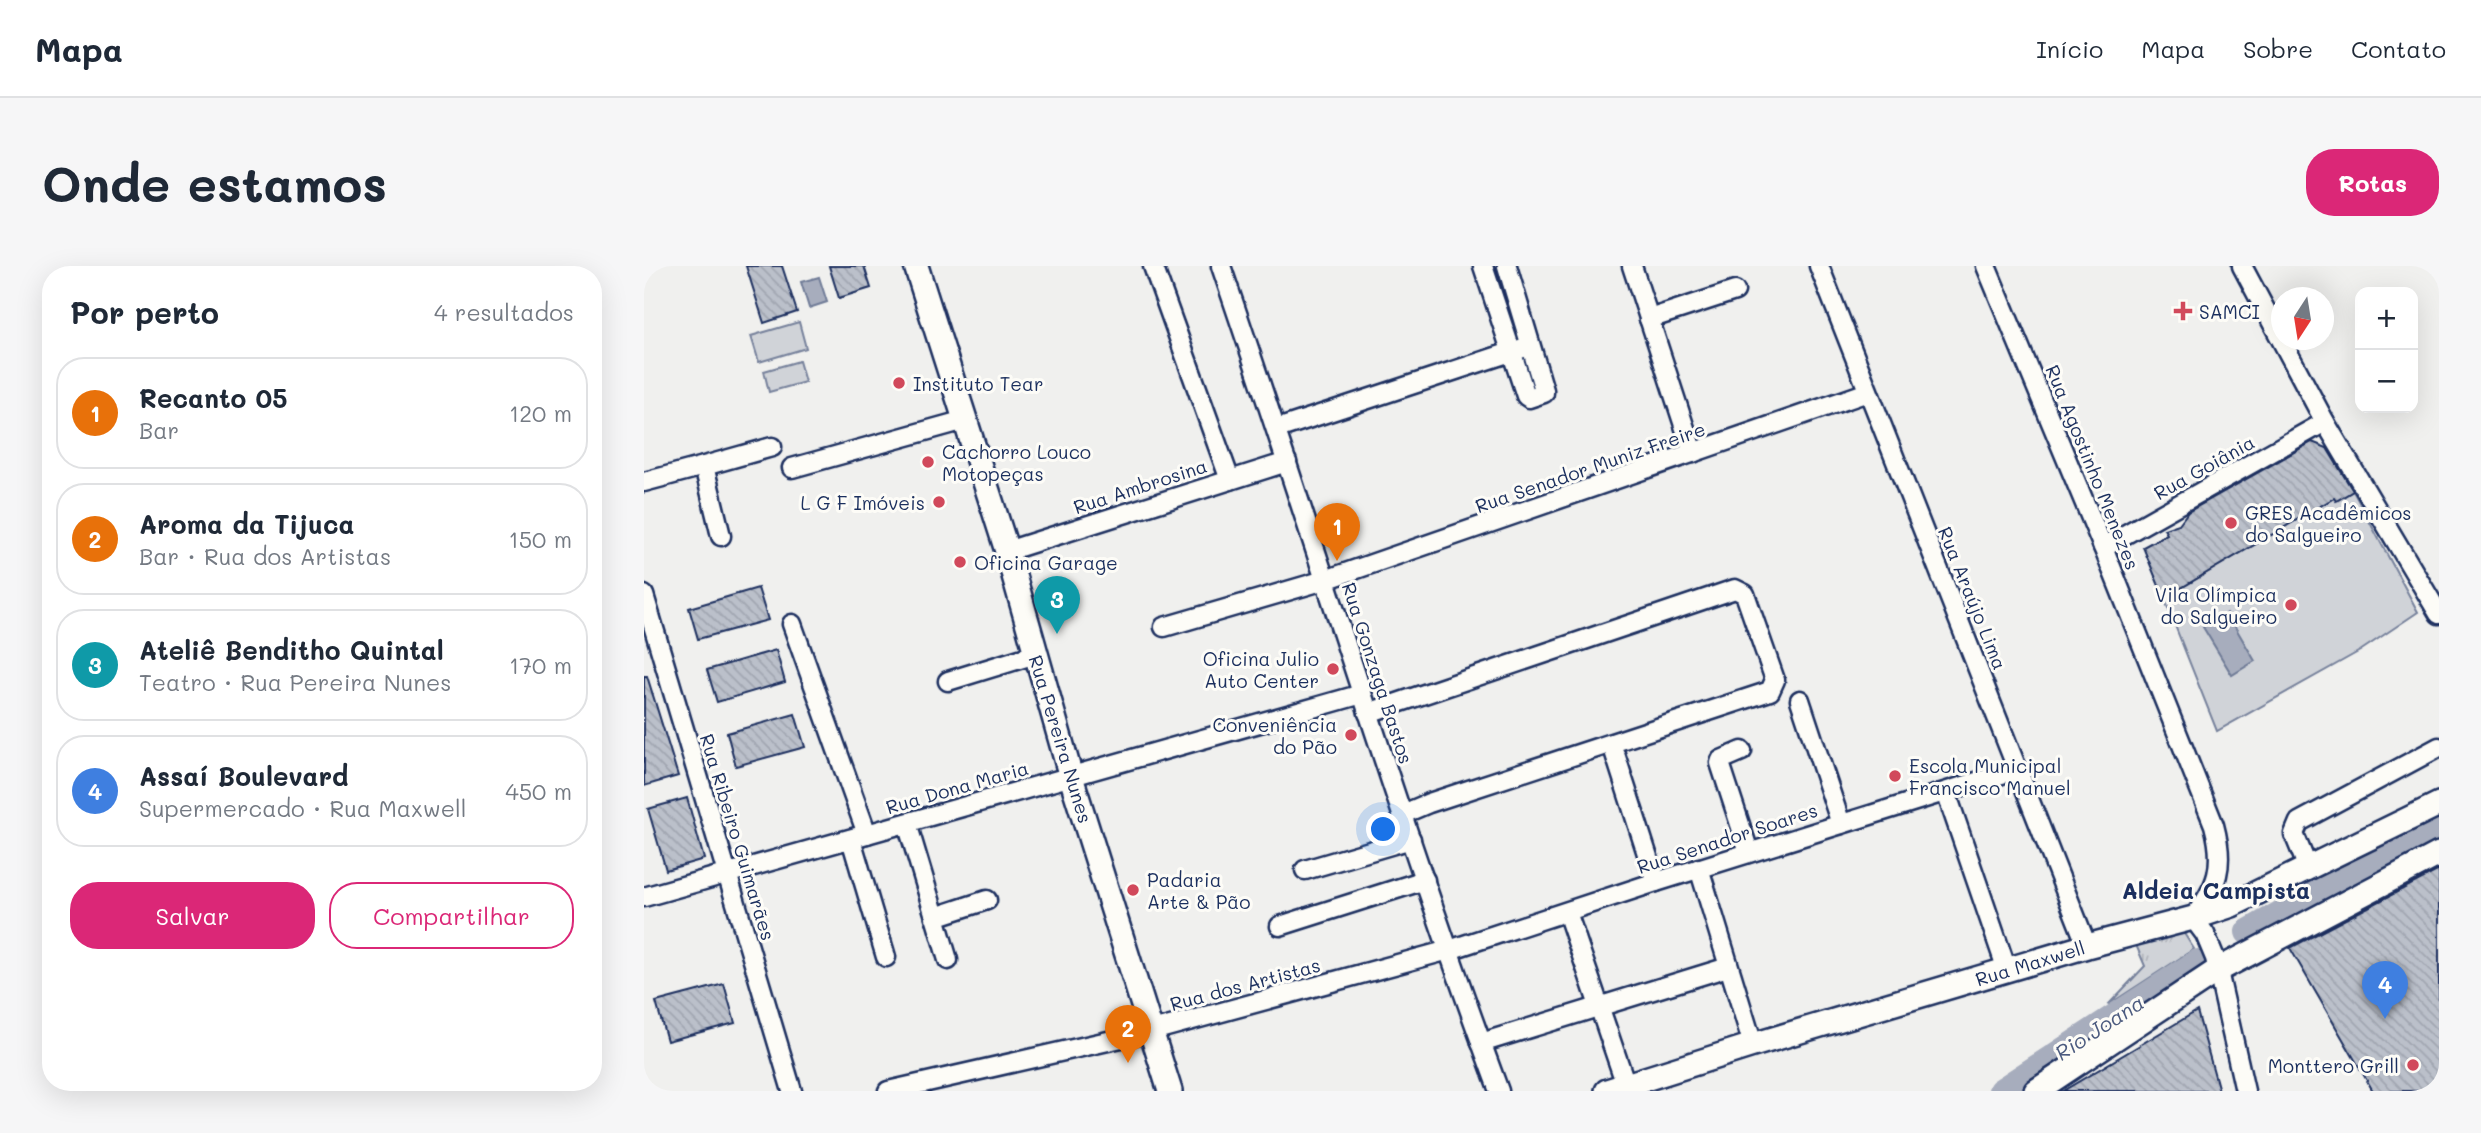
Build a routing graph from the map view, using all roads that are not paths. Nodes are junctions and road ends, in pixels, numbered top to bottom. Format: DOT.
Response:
graph roads {
  1 [pos="916,266"];
  2 [pos="1153,266"];
  3 [pos="1221,266"];
  4 [pos="1483,266"];
  5 [pos="1507,266"];
  6 [pos="1632,266"];
  7 [pos="1819,266"];
  8 [pos="1986,266"];
  9 [pos="2242,266"];
  10 [pos="1735,291"];
  11 [pos="1649,319"];
  12 [pos="1532,345"];
  13 [pos="1513,352"];
  14 [pos="1868,392"];
  15 [pos="965,420"];
  16 [pos="2325,422"];
  17 [pos="1277,429"];
  18 [pos="772,446"];
  19 [pos="1693,453"];
  20 [pos="1287,462"];
  21 [pos="704,466"];
  22 [pos="792,468"];
  23 [pos="1230,480"];
  24 [pos="644,482"];
  25 [pos="721,536"];
  26 [pos="2104,547"];
  27 [pos="1007,551"];
  28 [pos="1325,580"];
  29 [pos="644,595"];
  30 [pos="2439,614"];
  31 [pos="792,624"];
  32 [pos="1164,627"];
  33 [pos="1036,654"];
  34 [pos="948,681"];
  35 [pos="1362,694"];
  36 [pos="1800,700"];
  37 [pos="1368,713"];
  38 [pos="2439,747"];
  39 [pos="1742,751"];
  40 [pos="1615,754"];
  41 [pos="2018,769"];
  42 [pos="1071,777"];
  43 [pos="1946,792"];
  44 [pos="2439,804"];
  45 [pos="1403,814"];
  46 [pos="907,823"];
  47 [pos="1841,824"];
  48 [pos="859,837"];
  49 [pos="1411,839"];
  50 [pos="1749,852"];
  51 [pos="2439,854"];
  52 [pos="1699,868"];
  53 [pos="2308,868"];
  54 [pos="1305,870"];
  55 [pos="726,874"];
  56 [pos="1425,880"];
  57 [pos="1656,882"];
  58 [pos="644,897"];
  59 [pos="987,900"];
  60 [pos="1567,912"];
  61 [pos="935,917"];
  62 [pos="2193,918"];
  63 [pos="1280,926"];
  64 [pos="2087,946"];
  65 [pos="1449,950"];
  66 [pos="886,957"];
  67 [pos="948,960"];
  68 [pos="1728,967"];
  69 [pos="2007,970"];
  70 [pos="2218,970"];
  71 [pos="1599,1006"];
  72 [pos="1152,1031"];
  73 [pos="1481,1043"];
  74 [pos="1753,1045"];
  75 [pos="1617,1088"];
  76 [pos="792,1091"];
  77 [pos="888,1091"];
  78 [pos="1170,1091"];
  79 [pos="1499,1091"];
  80 [pos="2036,1091"];
  81 [pos="2245,1091"];
  1 -- 15 [label="main road, Rua Pereira Nunes"];
  2 -- 23 [label="street"];
  3 -- 17 [label="street, Rua Gonzaga Bastos"];
  4 -- 13 [label="street"];
  5 -- 12 [label="street"];
  6 -- 11 [label="street"];
  7 -- 14 [label="street, Rua Araújo Lima"];
  8 -- 26 [label="street, Rua Agostinho Menezes"];
  9 -- 16 [label="street"];
  10 -- 11 [label="street"];
  11 -- 19 [label="street"];
  12 -- 13 [label="street"];
  12 -- 13 [label="street"];
  13 -- 17 [label="street"];
  14 -- 19 [label="street, Rua Senador Muniz Freire"];
  14 -- 41 [label="street, Rua Araújo Lima"];
  15 -- 22 [label="street"];
  15 -- 27 [label="main road, Rua Pereira Nunes"];
  16 -- 26 [label="street, Rua Goiânia"];
  16 -- 30 [label="street"];
  17 -- 20 [label="street, Rua Gonzaga Bastos"];
  18 -- 21 [label="street"];
  19 -- 28 [label="street, Rua Senador Muniz Freire"];
  20 -- 23 [label="street, Rua Ambrosina"];
  20 -- 28 [label="street, Rua Gonzaga Bastos"];
  21 -- 24 [label="street"];
  21 -- 25 [label="street"];
  23 -- 27 [label="street, Rua Ambrosina"];
  26 -- 62 [label="street, Rua Agostinho Menezes"];
  27 -- 33 [label="main road, Rua Pereira Nunes"];
  28 -- 32 [label="street, Rua Senador Muniz Freire"];
  28 -- 35 [label="street, Rua Gonzaga Bastos"];
  29 -- 55 [label="street, Rua Ribeiro Guimarães"];
  31 -- 48 [label="street"];
  33 -- 34 [label="street"];
  33 -- 42 [label="main road, Rua Pereira Nunes"];
  35 -- 37 [label="street, Rua Gonzaga Bastos"];
  35 -- 42 [label="street, Rua Dona Maria"];
  36 -- 47 [label="street"];
  37 -- 45 [label="street, Rua Gonzaga Bastos"];
  37 -- 45 [label="street"];
  38 -- 53 [label="street"];
  39 -- 50 [label="street"];
  40 -- 57 [label="street"];
  41 -- 43 [label="street, Rua Senador Soares"];
  41 -- 64 [label="street, Rua Araújo Lima"];
  42 -- 46 [label="street, Rua Dona Maria"];
  42 -- 72 [label="main road, Rua Pereira Nunes"];
  43 -- 47 [label="street, Rua Senador Soares"];
  43 -- 69 [label="street"];
  44 -- 53 [label="main road, Rua Maxwell"];
  45 -- 49 [label="street, Rua Gonzaga Bastos"];
  46 -- 48 [label="street, Rua Dona Maria"];
  46 -- 61 [label="street"];
  47 -- 50 [label="street, Rua Senador Soares"];
  48 -- 55 [label="street, Rua Dona Maria"];
  48 -- 66 [label="street"];
  49 -- 54 [label="street"];
  49 -- 56 [label="street, Rua Gonzaga Bastos"];
  50 -- 52 [label="street, Rua Senador Soares"];
  51 -- 70 [label="main road"];
  52 -- 57 [label="street, Rua Senador Soares"];
  52 -- 68 [label="street"];
  53 -- 62 [label="main road, Rua Maxwell"];
  55 -- 58 [label="street, Rua Dona Maria"];
  55 -- 76 [label="street, Rua Ribeiro Guimarães"];
  56 -- 63 [label="street"];
  56 -- 65 [label="street, Rua Gonzaga Bastos"];
  57 -- 60 [label="street, Rua Senador Soares"];
  59 -- 61 [label="street"];
  60 -- 65 [label="street, Rua Senador Soares"];
  60 -- 71 [label="street"];
  61 -- 67 [label="street"];
  62 -- 64 [label="main road, Rua Maxwell"];
  62 -- 70 [label="street"];
  64 -- 69 [label="main road, Rua Maxwell"];
  65 -- 72 [label="street, Rua dos Artistas"];
  65 -- 73 [label="street, Rua Gonzaga Bastos"];
  68 -- 71 [label="street"];
  68 -- 74 [label="street"];
  69 -- 74 [label="main road, Rua Maxwell"];
  70 -- 80 [label="main road"];
  70 -- 81 [label="street"];
  71 -- 73 [label="street"];
  71 -- 75 [label="street"];
  72 -- 77 [label="street, Rua dos Artistas"];
  72 -- 78 [label="main road, Rua Pereira Nunes"];
  73 -- 79 [label="street, Rua Gonzaga Bastos"];
  74 -- 75 [label="main road, Rua Maxwell"];
}
